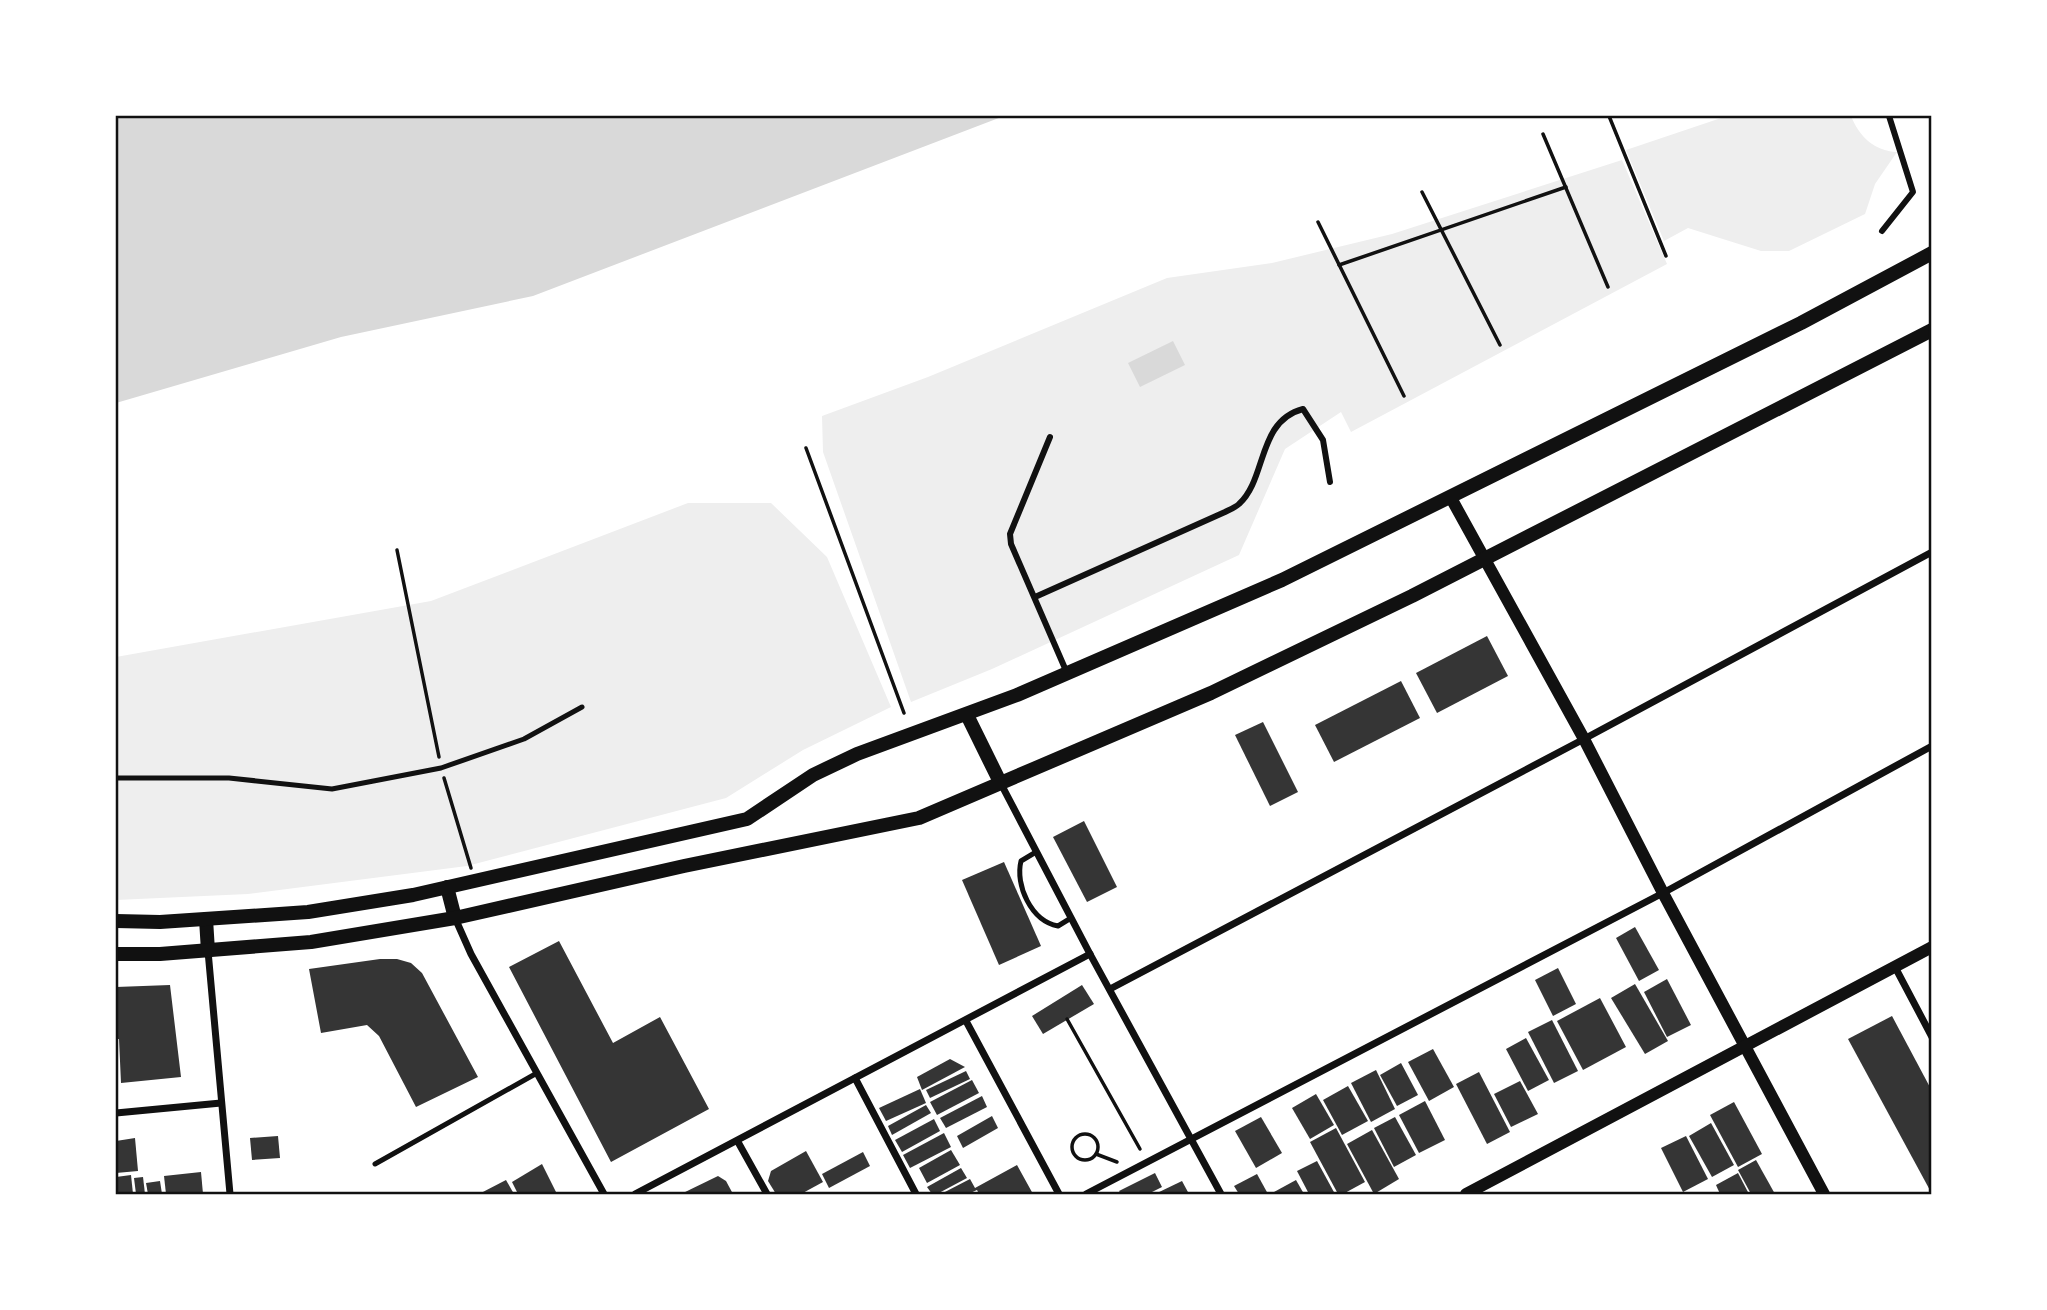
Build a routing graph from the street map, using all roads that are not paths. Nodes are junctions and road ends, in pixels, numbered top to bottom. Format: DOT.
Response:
graph roads {
  1 [pos="1889,116"];
  2 [pos="1882,231"];
  3 [pos="1931,253"];
  4 [pos="1931,330"];
  5 [pos="1050,437"];
  6 [pos="1330,482"];
  7 [pos="1451,498"];
  8 [pos="1931,552"];
  9 [pos="1484,559"];
  10 [pos="1035,597"];
  11 [pos="1067,673"];
  12 [pos="582,708"];
  13 [pos="967,715"];
  14 [pos="1584,740"];
  15 [pos="1931,746"];
  16 [pos="116,778"];
  17 [pos="1000,782"];
  18 [pos="1036,852"];
  19 [pos="447,887"];
  20 [pos="1663,892"];
  21 [pos="455,918"];
  22 [pos="1071,918"];
  23 [pos="206,919"];
  24 [pos="116,921"];
  25 [pos="1931,947"];
  26 [pos="208,951"];
  27 [pos="116,954"];
  28 [pos="1090,954"];
  29 [pos="1895,967"];
  30 [pos="1110,989"];
  31 [pos="965,1021"];
  32 [pos="1931,1037"];
  33 [pos="1744,1045"];
  34 [pos="537,1073"];
  35 [pos="855,1078"];
  36 [pos="221,1103"];
  37 [pos="116,1113"];
  38 [pos="1192,1138"];
  39 [pos="738,1142"];
  40 [pos="375,1164"];
  41 [pos="230,1195"];
  42 [pos="604,1195"];
  43 [pos="635,1195"];
  44 [pos="767,1195"];
  45 [pos="916,1195"];
  46 [pos="1059,1195"];
  47 [pos="1086,1195"];
  48 [pos="1221,1195"];
  49 [pos="1466,1195"];
  50 [pos="1825,1195"];
  1 -- 2 [label="street"];
  3 -- 7 [label="main road"];
  4 -- 9 [label="main road"];
  5 -- 10 [label="street"];
  6 -- 10 [label="street"];
  7 -- 9 [label="street"];
  7 -- 11 [label="main road"];
  8 -- 14 [label="street"];
  9 -- 14 [label="street"];
  9 -- 17 [label="main road"];
  10 -- 11 [label="street"];
  11 -- 13 [label="main road"];
  12 -- 16 [label="lane"];
  13 -- 17 [label="main road"];
  13 -- 19 [label="main road"];
  14 -- 20 [label="street"];
  14 -- 30 [label="street"];
  15 -- 20 [label="street"];
  17 -- 18 [label="street"];
  17 -- 21 [label="main road"];
  18 -- 22 [label="street"];
  18 -- 22 [label="lane"];
  19 -- 21 [label="main road"];
  19 -- 23 [label="main road"];
  20 -- 33 [label="street"];
  20 -- 38 [label="street"];
  21 -- 26 [label="main road"];
  21 -- 34 [label="street"];
  22 -- 28 [label="street"];
  23 -- 24 [label="main road"];
  23 -- 26 [label="main road"];
  25 -- 29 [label="street"];
  26 -- 27 [label="main road"];
  26 -- 36 [label="street"];
  28 -- 30 [label="street"];
  28 -- 31 [label="street"];
  29 -- 32 [label="street"];
  29 -- 33 [label="street"];
  30 -- 38 [label="street"];
  31 -- 35 [label="street"];
  31 -- 46 [label="street"];
  33 -- 49 [label="street"];
  33 -- 50 [label="street"];
  34 -- 40 [label="lane"];
  34 -- 42 [label="street"];
  35 -- 39 [label="street"];
  35 -- 45 [label="street"];
  36 -- 37 [label="street"];
  36 -- 41 [label="street"];
  38 -- 47 [label="street"];
  38 -- 48 [label="street"];
  39 -- 43 [label="street"];
  39 -- 44 [label="street"];
}
